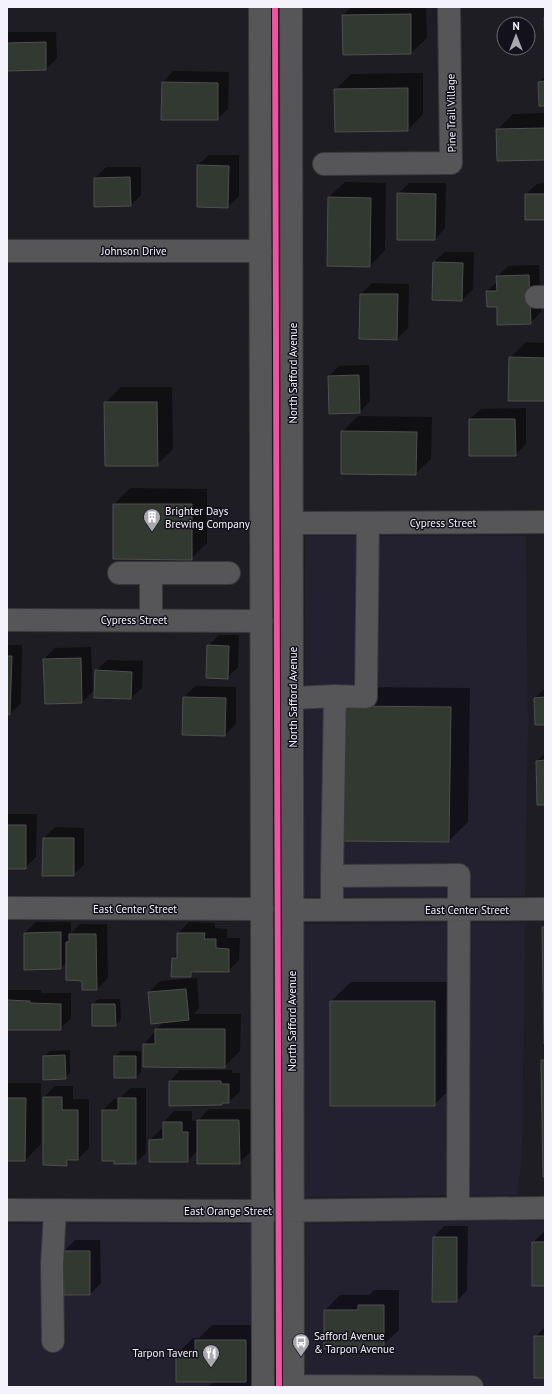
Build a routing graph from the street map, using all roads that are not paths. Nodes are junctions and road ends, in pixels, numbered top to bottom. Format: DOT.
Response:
graph roads {
  1 [pos="260,7"];
  2 [pos="292,7"];
  3 [pos="449,7"];
  4 [pos="324,164"];
  5 [pos="7,251"];
  6 [pos="261,251"];
  7 [pos="545,522"];
  8 [pos="293,523"];
  9 [pos="368,523"];
  10 [pos="119,573"];
  11 [pos="150,573"];
  12 [pos="230,573"];
  13 [pos="7,620"];
  14 [pos="150,620"];
  15 [pos="262,621"];
  16 [pos="334,696"];
  17 [pos="293,698"];
  18 [pos="332,876"];
  19 [pos="7,908"];
  20 [pos="263,909"];
  21 [pos="292,910"];
  22 [pos="332,910"];
  23 [pos="459,910"];
  24 [pos="545,910"];
  25 [pos="458,1208"];
  26 [pos="545,1208"];
  27 [pos="7,1210"];
  28 [pos="54,1210"];
  29 [pos="292,1210"];
  30 [pos="263,1211"];
  31 [pos="52,1341"];
  32 [pos="293,1386"];
  33 [pos="263,1387"];
  34 [pos="472,1387"];
  1 -- 6 [label="street"];
  2 -- 8 [label="street, North Safford Avenue"];
  3 -- 4 [label="street, Pine Trail Village"];
  5 -- 6 [label="street, Johnson Drive"];
  6 -- 15 [label="street"];
  7 -- 9 [label="street, Cypress Street"];
  8 -- 9 [label="street, Cypress Street"];
  8 -- 17 [label="street, North Safford Avenue"];
  9 -- 16 [label="street"];
  10 -- 11 [label="street"];
  11 -- 12 [label="street"];
  11 -- 14 [label="street"];
  13 -- 14 [label="street, Cypress Street"];
  14 -- 15 [label="street, Cypress Street"];
  15 -- 20 [label="street"];
  16 -- 17 [label="street"];
  16 -- 18 [label="street"];
  17 -- 21 [label="street, North Safford Avenue"];
  18 -- 22 [label="street"];
  18 -- 23 [label="street"];
  19 -- 20 [label="street, East Center Street"];
  20 -- 30 [label="street"];
  21 -- 22 [label="street, East Center Street"];
  21 -- 29 [label="street, North Safford Avenue"];
  22 -- 23 [label="street, East Center Street"];
  23 -- 24 [label="street, East Center Street"];
  23 -- 25 [label="street"];
  25 -- 26 [label="street, East Orange Street"];
  25 -- 29 [label="street, East Orange Street"];
  27 -- 28 [label="street, East Orange Street"];
  28 -- 30 [label="street, East Orange Street"];
  28 -- 31 [label="street"];
  29 -- 30 [label="street, East Orange Street"];
  29 -- 32 [label="street, North Safford Avenue"];
  30 -- 33 [label="street"];
  32 -- 34 [label="street"];
}
